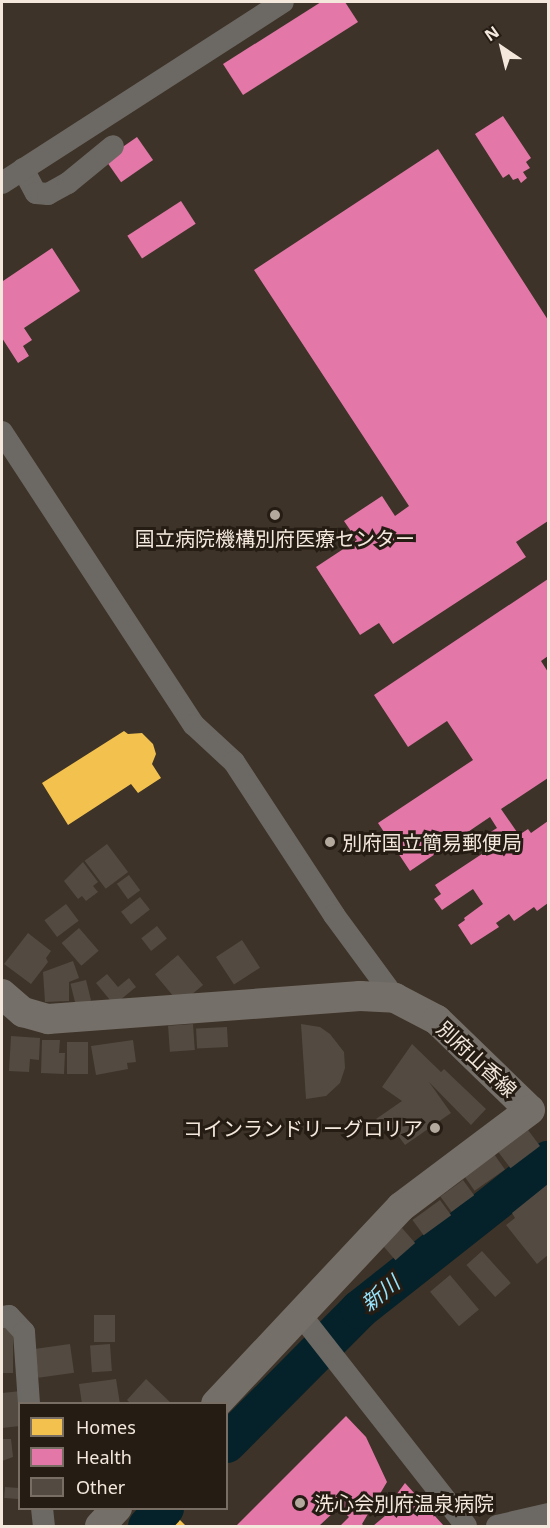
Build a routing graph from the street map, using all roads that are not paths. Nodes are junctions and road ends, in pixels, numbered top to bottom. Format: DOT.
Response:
graph roads {
  1 [pos="283,2"];
  2 [pos="113,146"];
  3 [pos="23,169"];
  4 [pos="2,183"];
  5 [pos="2,432"];
  6 [pos="2,994"];
  7 [pos="395,998"];
  8 [pos="539,1105"];
  9 [pos="300,1314"];
  10 [pos="2,1317"];
  11 [pos="29,1402"];
  12 [pos="218,1402"];
  13 [pos="42,1510"];
  14 [pos="116,1510"];
  15 [pos="549,1514"];
  16 [pos="44,1527"];
  17 [pos="100,1527"];
  18 [pos="466,1527"];
  19 [pos="497,1527"];
  1 -- 3 [label="street"];
  2 -- 3 [label="street"];
  3 -- 4 [label="street"];
  5 -- 7 [label="street"];
  6 -- 7 [label="main road, 別府山香線"];
  7 -- 8 [label="main road, 別府山香線"];
  8 -- 9 [label="main road, 別府山香線"];
  9 -- 12 [label="main road, 別府山香線"];
  9 -- 18 [label="street"];
  10 -- 11 [label="street"];
  13 -- 16 [label="street"];
  14 -- 17 [label="main road"];
  15 -- 19 [label="street"];
}
